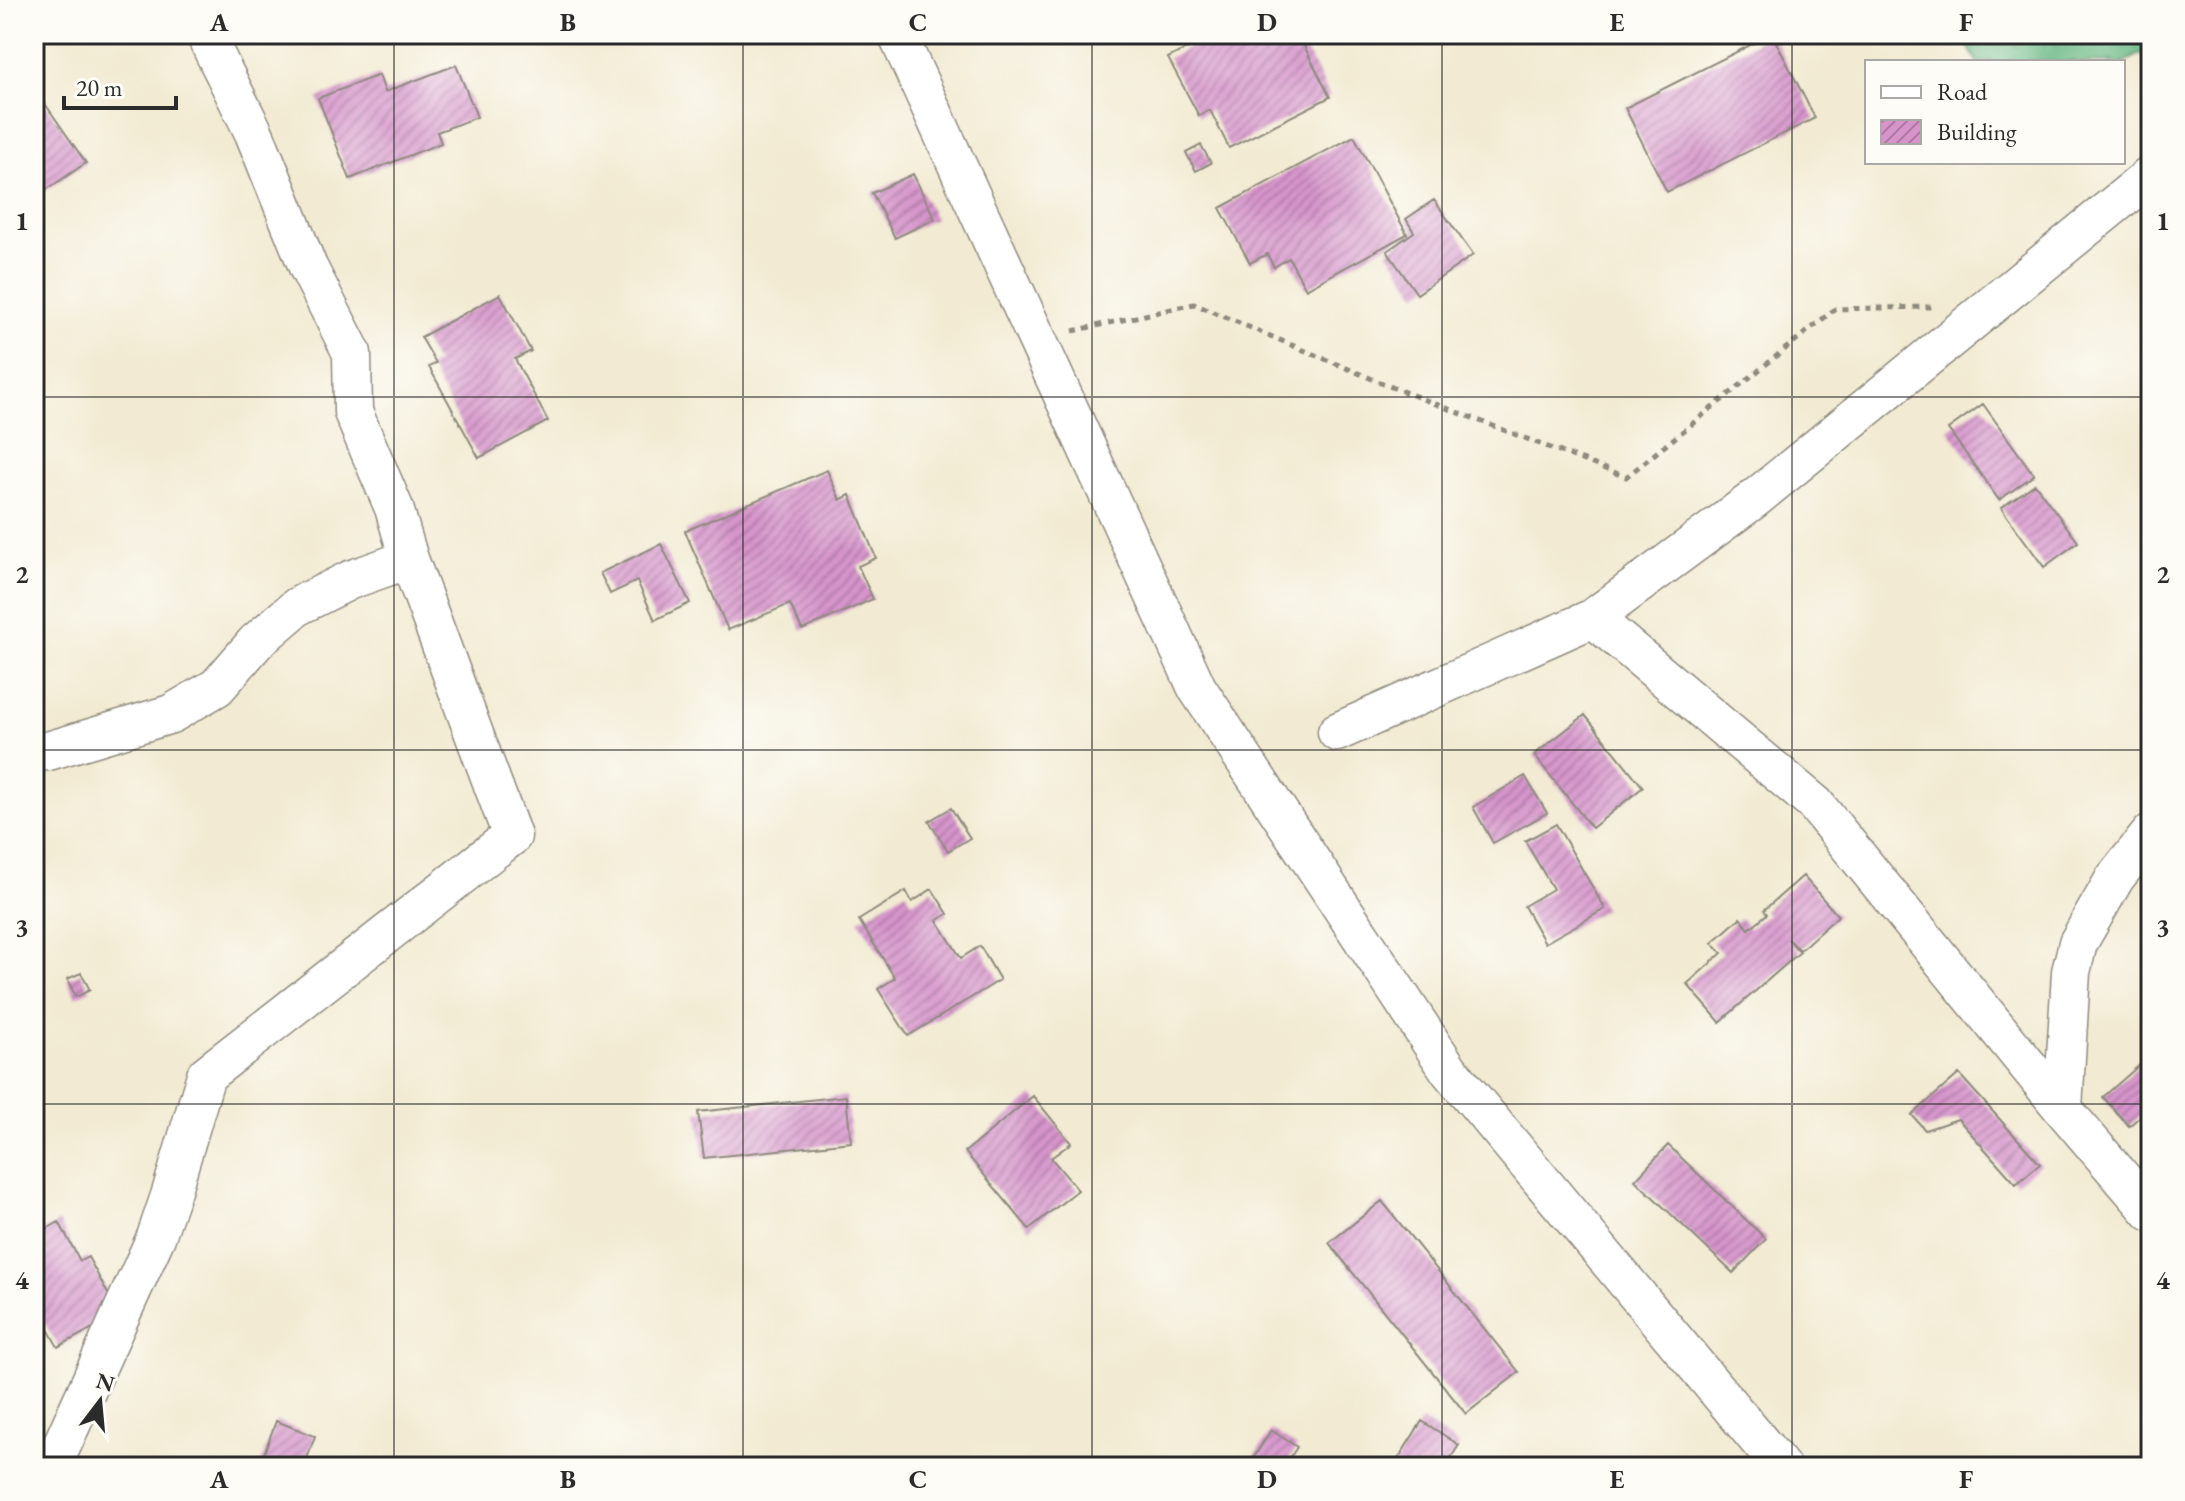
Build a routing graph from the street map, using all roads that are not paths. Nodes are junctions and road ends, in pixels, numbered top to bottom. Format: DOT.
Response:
graph roads {
  1 [pos="205,34"];
  2 [pos="897,34"];
  3 [pos="2151,175"];
  4 [pos="409,559"];
  5 [pos="1593,618"];
  6 [pos="1337,732"];
  7 [pos="34,752"];
  8 [pos="2151,833"];
  9 [pos="2063,1109"];
  10 [pos="2151,1212"];
  11 [pos="52,1467"];
  12 [pos="1781,1467"];
  1 -- 4 [label="street"];
  2 -- 12 [label="street"];
  3 -- 5 [label="street"];
  4 -- 7 [label="street"];
  4 -- 11 [label="street"];
  5 -- 6 [label="street"];
  5 -- 9 [label="street"];
  8 -- 9 [label="street"];
  9 -- 10 [label="street"];
}
